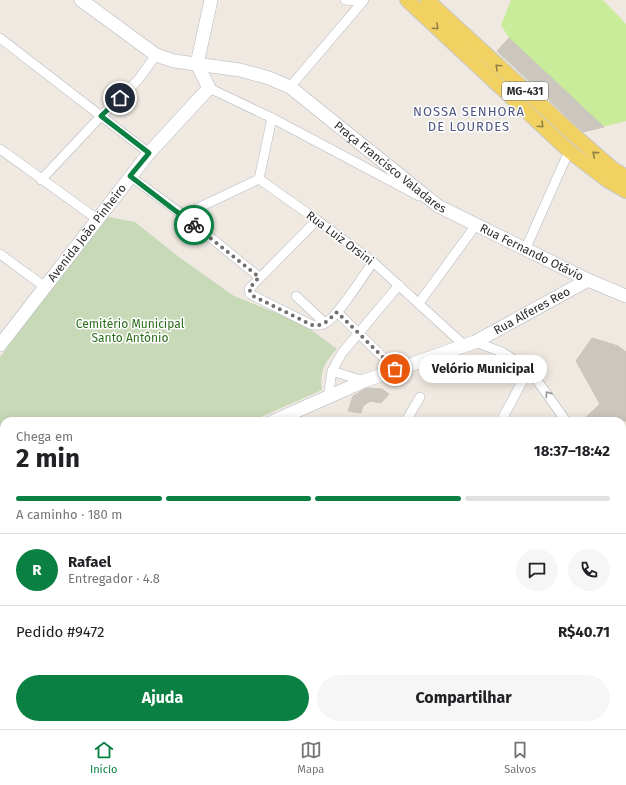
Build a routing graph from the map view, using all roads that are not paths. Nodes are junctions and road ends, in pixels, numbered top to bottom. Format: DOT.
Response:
graph roads {
  1 [pos="81,0"];
  2 [pos="211,0"];
  3 [pos="345,0"];
  4 [pos="407,0"];
  5 [pos="427,0"];
  6 [pos="363,1"];
  7 [pos="0,38"];
  8 [pos="156,55"];
  9 [pos="197,64"];
  10 [pos="290,87"];
  11 [pos="209,88"];
  12 [pos="101,116"];
  13 [pos="272,118"];
  14 [pos="0,149"];
  15 [pos="569,151"];
  16 [pos="149,153"];
  17 [pos="130,176"];
  18 [pos="626,177"];
  19 [pos="258,179"];
  20 [pos="41,180"];
  21 [pos="626,191"];
  22 [pos="438,206"];
  23 [pos="183,216"];
  24 [pos="97,219"];
  25 [pos="317,220"];
  26 [pos="476,225"];
  27 [pos="525,250"];
  28 [pos="0,254"];
  29 [pos="373,262"];
  30 [pos="259,277"];
  31 [pos="588,280"];
  32 [pos="399,285"];
  33 [pos="45,287"];
  34 [pos="296,296"];
  35 [pos="626,296"];
  36 [pos="419,303"];
  37 [pos="337,312"];
  38 [pos="326,323"];
  39 [pos="359,332"];
  40 [pos="470,343"];
  41 [pos="0,345"];
  42 [pos="395,369"];
  43 [pos="529,369"];
  44 [pos="332,371"];
  45 [pos="364,381"];
  46 [pos="328,397"];
  47 [pos="420,397"];
  48 [pos="283,417"];
  49 [pos="408,417"];
  50 [pos="503,417"];
  51 [pos="563,417"];
  1 -- 8 [label="street, Praça Francisco Valadares"];
  2 -- 9 [label="street"];
  3 -- 6 [label="street"];
  4 -- 15 [label="main road, one-way"];
  18 -- 5 [label="main road, MG-431, one-way"];
  6 -- 10 [label="street"];
  7 -- 12 [label="street"];
  8 -- 9 [label="street, Praça Francisco Valadares"];
  8 -- 12 [label="street"];
  9 -- 10 [label="street, Praça Francisco Valadares"];
  9 -- 11 [label="street"];
  10 -- 22 [label="street, Praça Francisco Valadares"];
  11 -- 13 [label="street, Praça Francisco Valadares"];
  11 -- 16 [label="street, Avenida João Pinheiro"];
  12 -- 16 [label="street"];
  12 -- 20 [label="street"];
  13 -- 19 [label="street"];
  13 -- 22 [label="street, Praça Francisco Valadares"];
  14 -- 20 [label="street"];
  15 -- 21 [label="main road"];
  15 -- 27 [label="street"];
  16 -- 17 [label="street, Avenida João Pinheiro"];
  17 -- 23 [label="street"];
  17 -- 24 [label="street, Avenida João Pinheiro"];
  19 -- 23 [label="street"];
  19 -- 25 [label="street, Rua Luiz Orsini"];
  20 -- 24 [label="street"];
  22 -- 26 [label="street, Rua Fernando Otávio"];
  23 -- 30 [label="street"];
  24 -- 33 [label="street, Avenida João Pinheiro"];
  25 -- 29 [label="street, Rua Luiz Orsini"];
  25 -- 30 [label="street"];
  26 -- 27 [label="street, Rua Fernando Otávio"];
  26 -- 36 [label="street"];
  27 -- 31 [label="street, Rua Fernando Otávio"];
  28 -- 33 [label="street"];
  29 -- 32 [label="street, Rua Luiz Orsini"];
  29 -- 37 [label="street"];
  30 -- 38 [label="street"];
  31 -- 35 [label="street, Rua Fernando Otávio"];
  31 -- 40 [label="street, Rua Alferes Reo"];
  32 -- 36 [label="street, Rua Luiz Orsini"];
  32 -- 39 [label="street"];
  33 -- 41 [label="street, Avenida João Pinheiro"];
  34 -- 38 [label="street"];
  36 -- 40 [label="street, Rua Luiz Orsini"];
  37 -- 38 [label="street"];
  37 -- 39 [label="street"];
  39 -- 42 [label="street"];
  39 -- 44 [label="street"];
  40 -- 42 [label="street, Rua Alferes Reo"];
  40 -- 43 [label="street"];
  42 -- 45 [label="street, Rua Alferes Reo"];
  43 -- 50 [label="street"];
  51 -- 43 [label="street, one-way"];
  44 -- 45 [label="street"];
  44 -- 46 [label="street"];
  45 -- 46 [label="street, Rua Alferes Reo"];
  46 -- 48 [label="street, Rua Alferes Reo"];
  47 -- 49 [label="street"];
}
